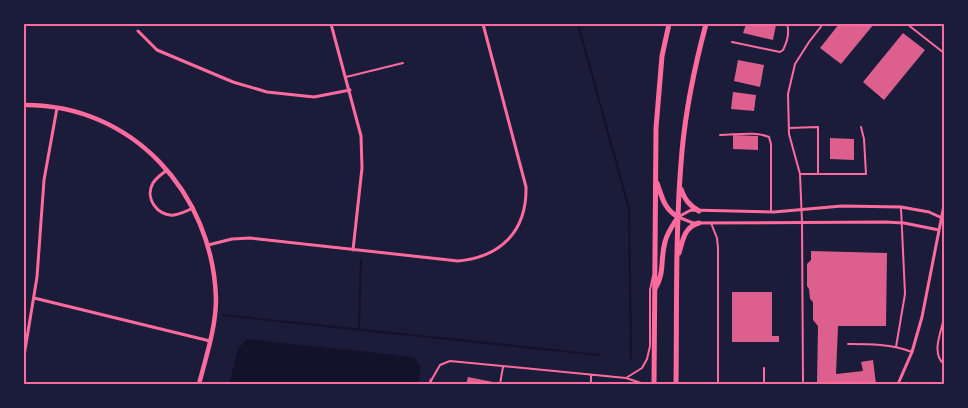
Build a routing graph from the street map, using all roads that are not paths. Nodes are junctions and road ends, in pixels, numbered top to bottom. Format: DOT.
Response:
graph roads {
  1 [pos="331,24"];
  2 [pos="483,24"];
  3 [pos="669,24"];
  4 [pos="706,24"];
  5 [pos="787,24"];
  6 [pos="823,24"];
  7 [pos="908,24"];
  8 [pos="138,30"];
  9 [pos="732,42"];
  10 [pos="944,53"];
  11 [pos="403,63"];
  12 [pos="346,78"];
  13 [pos="350,90"];
  14 [pos="24,105"];
  15 [pos="57,108"];
  16 [pos="861,127"];
  17 [pos="789,128"];
  18 [pos="720,135"];
  19 [pos="167,170"];
  20 [pos="800,174"];
  21 [pos="818,174"];
  22 [pos="656,177"];
  23 [pos="680,187"];
  24 [pos="944,205"];
  25 [pos="901,206"];
  26 [pos="193,208"];
  27 [pos="802,210"];
  28 [pos="699,211"];
  29 [pos="771,212"];
  30 [pos="678,217"];
  31 [pos="943,219"];
  32 [pos="802,222"];
  33 [pos="699,223"];
  34 [pos="711,223"];
  35 [pos="902,223"];
  36 [pos="939,230"];
  37 [pos="944,231"];
  38 [pos="208,245"];
  39 [pos="353,250"];
  40 [pos="677,258"];
  41 [pos="655,264"];
  42 [pos="655,289"];
  43 [pos="34,298"];
  44 [pos="944,318"];
  45 [pos="943,333"];
  46 [pos="210,341"];
  47 [pos="848,344"];
  48 [pos="896,347"];
  49 [pos="912,352"];
  50 [pos="24,356"];
  51 [pos="944,364"];
  52 [pos="503,366"];
  53 [pos="764,368"];
  54 [pos="591,375"];
  55 [pos="626,378"];
  56 [pos="430,382"];
  57 [pos="199,384"];
  58 [pos="500,384"];
  59 [pos="591,384"];
  60 [pos="644,384"];
  61 [pos="654,384"];
  62 [pos="676,384"];
  63 [pos="718,384"];
  64 [pos="764,384"];
  65 [pos="803,384"];
  66 [pos="898,384"];
  1 -- 12 [label="street"];
  2 -- 39 [label="street"];
  3 -- 22 [label="main road"];
  4 -- 23 [label="main road"];
  5 -- 9 [label="lane"];
  6 -- 17 [label="lane"];
  7 -- 10 [label="lane"];
  8 -- 13 [label="street"];
  11 -- 12 [label="lane"];
  12 -- 13 [label="street"];
  13 -- 39 [label="street"];
  14 -- 15 [label="street"];
  15 -- 19 [label="street"];
  15 -- 43 [label="street"];
  16 -- 21 [label="lane"];
  17 -- 20 [label="lane"];
  17 -- 21 [label="lane"];
  18 -- 29 [label="lane"];
  19 -- 26 [label="street"];
  19 -- 26 [label="street"];
  20 -- 21 [label="lane"];
  20 -- 27 [label="lane"];
  22 -- 30 [label="main road"];
  22 -- 41 [label="main road"];
  23 -- 28 [label="main road"];
  23 -- 30 [label="main road"];
  24 -- 31 [label="street"];
  25 -- 27 [label="street"];
  25 -- 31 [label="street"];
  25 -- 35 [label="lane"];
  26 -- 38 [label="street"];
  27 -- 29 [label="street"];
  27 -- 32 [label="lane"];
  28 -- 29 [label="street"];
  28 -- 30 [label="street"];
  30 -- 33 [label="street"];
  30 -- 40 [label="main road"];
  30 -- 42 [label="main road"];
  31 -- 36 [label="street"];
  32 -- 34 [label="street"];
  32 -- 35 [label="street"];
  32 -- 65 [label="lane"];
  33 -- 34 [label="street"];
  33 -- 40 [label="main road"];
  34 -- 63 [label="lane"];
  35 -- 36 [label="street"];
  35 -- 48 [label="lane"];
  36 -- 37 [label="lane"];
  36 -- 49 [label="street"];
  38 -- 39 [label="street"];
  38 -- 46 [label="street"];
  40 -- 62 [label="main road"];
  41 -- 42 [label="main road"];
  41 -- 55 [label="lane"];
  42 -- 61 [label="main road"];
  43 -- 46 [label="street"];
  43 -- 50 [label="street"];
  44 -- 45 [label="lane"];
  45 -- 51 [label="lane"];
  46 -- 57 [label="street"];
  47 -- 48 [label="lane"];
  48 -- 49 [label="lane"];
  49 -- 66 [label="street"];
  52 -- 54 [label="lane"];
  52 -- 56 [label="lane"];
  52 -- 58 [label="lane"];
  53 -- 64 [label="lane"];
  54 -- 55 [label="lane"];
  54 -- 59 [label="lane"];
  55 -- 60 [label="lane"];
}
